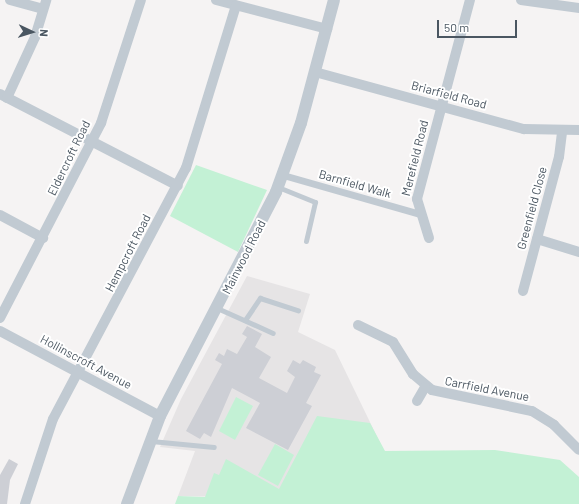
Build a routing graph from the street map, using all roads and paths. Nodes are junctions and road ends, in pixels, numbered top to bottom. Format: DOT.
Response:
graph roads {
  1 [pos="10,0"];
  2 [pos="141,0"];
  3 [pos="216,0"];
  4 [pos="334,0"];
  5 [pos="470,0"];
  6 [pos="521,0"];
  7 [pos="45,5"];
  8 [pos="236,5"];
  9 [pos="579,8"];
  10 [pos="327,29"];
  11 [pos="315,72"];
  12 [pos="4,96"];
  13 [pos="441,106"];
  14 [pos="579,130"];
  15 [pos="562,132"];
  16 [pos="91,144"];
  17 [pos="283,175"];
  18 [pos="178,186"];
  19 [pos="278,187"];
  20 [pos="420,214"];
  21 [pos="0,215"];
  22 [pos="43,238"];
  23 [pos="429,238"];
  24 [pos="537,239"];
  25 [pos="306,241"];
  26 [pos="579,252"];
  27 [pos="523,292"];
  28 [pos="217,308"];
  29 [pos="298,310"];
  30 [pos="0,318"];
  31 [pos="245,320"];
  32 [pos="358,325"];
  33 [pos="0,330"];
  34 [pos="274,333"];
  35 [pos="77,372"];
  36 [pos="425,386"];
  37 [pos="416,401"];
  38 [pos="160,416"];
  39 [pos="149,441"];
  40 [pos="214,448"];
  41 [pos="579,450"];
  42 [pos="25,504"];
  43 [pos="127,504"];
  1 -- 7 [label="street"];
  2 -- 16 [label="street, Eldercroft Road"];
  3 -- 8 [label="street"];
  4 -- 10 [label="street, Mainwood Road"];
  5 -- 13 [label="street, Merefield Road"];
  6 -- 9 [label="street"];
  7 -- 12 [label="street"];
  8 -- 10 [label="street"];
  8 -- 18 [label="street, Hempcroft Road"];
  10 -- 11 [label="street, Mainwood Road"];
  11 -- 13 [label="street, Briarfield Road"];
  11 -- 17 [label="street, Mainwood Road"];
  12 -- 16 [label="street"];
  13 -- 15 [label="street, Briarfield Road"];
  13 -- 20 [label="street, Merefield Road"];
  14 -- 15 [label="street, Briarfield Road"];
  15 -- 24 [label="street, Greenfield Close"];
  16 -- 18 [label="street"];
  16 -- 22 [label="street, Eldercroft Road"];
  17 -- 19 [label="street, Mainwood Road"];
  17 -- 20 [label="street, Barnfield Walk"];
  18 -- 35 [label="street, Hempcroft Road"];
  19 -- 25 [label="lane"];
  19 -- 28 [label="street, Mainwood Road"];
  20 -- 23 [label="street, Merefield Road"];
  21 -- 22 [label="street"];
  22 -- 30 [label="street, Eldercroft Road"];
  24 -- 26 [label="street"];
  24 -- 27 [label="street, Greenfield Close"];
  28 -- 31 [label="lane"];
  28 -- 38 [label="street, Mainwood Road"];
  29 -- 31 [label="lane"];
  31 -- 34 [label="lane"];
  32 -- 36 [label="street, Carrfield Avenue"];
  33 -- 35 [label="street, Hollinscroft Avenue"];
  35 -- 38 [label="street, Hollinscroft Avenue"];
  35 -- 42 [label="street, Hempcroft Road"];
  36 -- 37 [label="street"];
  36 -- 41 [label="street, Carrfield Avenue"];
  38 -- 39 [label="street, Mainwood Road"];
  39 -- 40 [label="lane"];
  39 -- 43 [label="street, Mainwood Road"];
}
